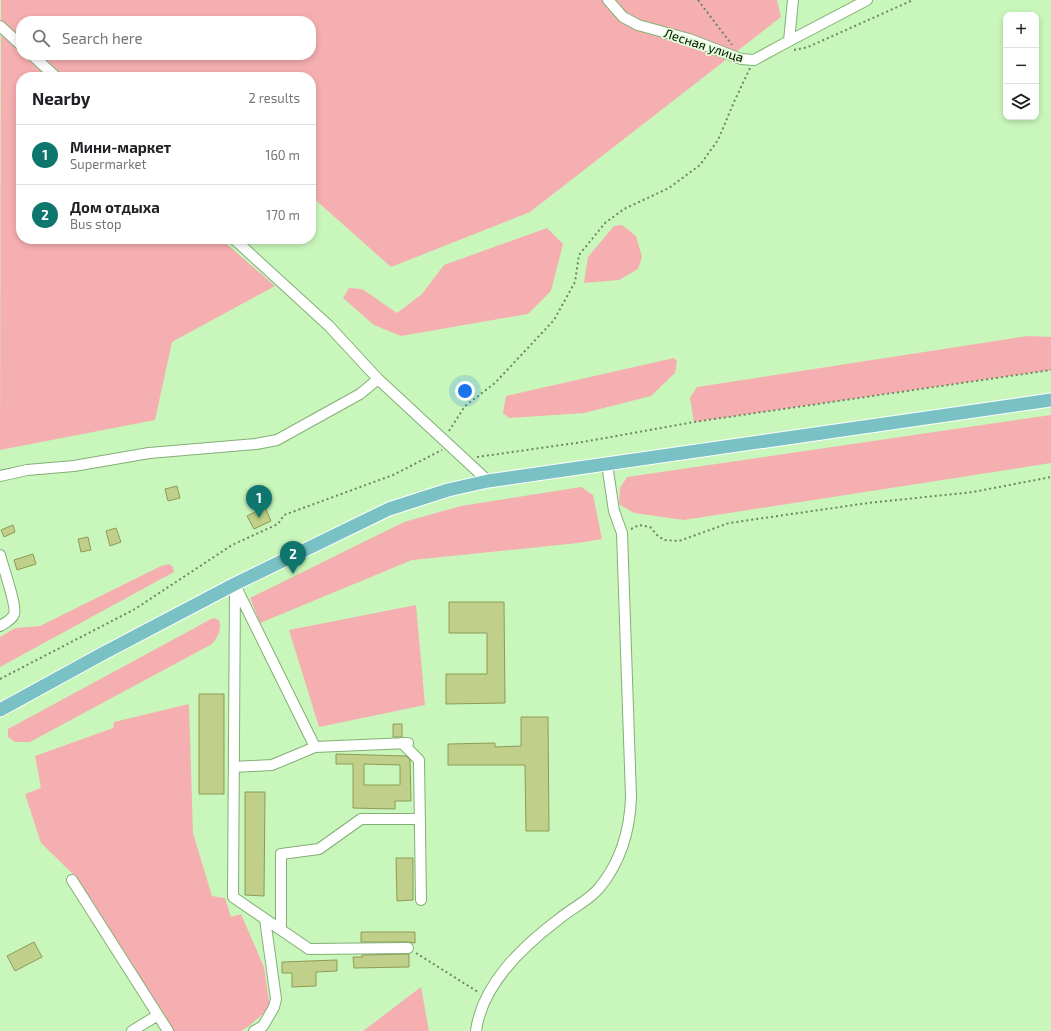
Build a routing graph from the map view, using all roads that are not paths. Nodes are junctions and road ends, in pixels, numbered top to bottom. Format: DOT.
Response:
graph roads {
  1 [pos="608,0"];
  2 [pos="793,0"];
  3 [pos="867,0"];
  4 [pos="0,26"];
  5 [pos="16,40"];
  6 [pos="791,46"];
  7 [pos="37,60"];
  8 [pos="51,72"];
  9 [pos="239,244"];
  10 [pos="378,379"];
  11 [pos="1051,400"];
  12 [pos="607,464"];
  13 [pos="0,476"];
  14 [pos="488,481"];
  15 [pos="0,555"];
  16 [pos="235,584"];
  17 [pos="0,626"];
  18 [pos="0,710"];
  19 [pos="314,747"];
  20 [pos="234,767"];
  21 [pos="420,819"];
  22 [pos="72,880"];
  23 [pos="421,900"];
  24 [pos="265,919"];
  25 [pos="281,930"];
  26 [pos="408,948"];
  27 [pos="158,1015"];
  28 [pos="132,1031"];
  29 [pos="168,1031"];
  30 [pos="254,1031"];
  31 [pos="476,1031"];
  1 -- 6 [label="street, Лесная улица"];
  2 -- 6 [label="street"];
  3 -- 6 [label="street, Лесная улица"];
  4 -- 5 [label="street"];
  7 -- 8 [label="street"];
  9 -- 10 [label="street"];
  10 -- 13 [label="street"];
  10 -- 14 [label="street"];
  11 -- 12 [label="main road"];
  12 -- 14 [label="main road"];
  12 -- 31 [label="street"];
  14 -- 16 [label="main road"];
  15 -- 17 [label="street"];
  16 -- 18 [label="main road"];
  16 -- 19 [label="street"];
  16 -- 20 [label="street"];
  19 -- 20 [label="street"];
  19 -- 21 [label="street"];
  20 -- 24 [label="street"];
  21 -- 23 [label="street"];
  21 -- 25 [label="street"];
  22 -- 27 [label="street"];
  24 -- 25 [label="street"];
  24 -- 30 [label="street"];
  25 -- 26 [label="street"];
  27 -- 28 [label="street"];
  27 -- 29 [label="street"];
}
